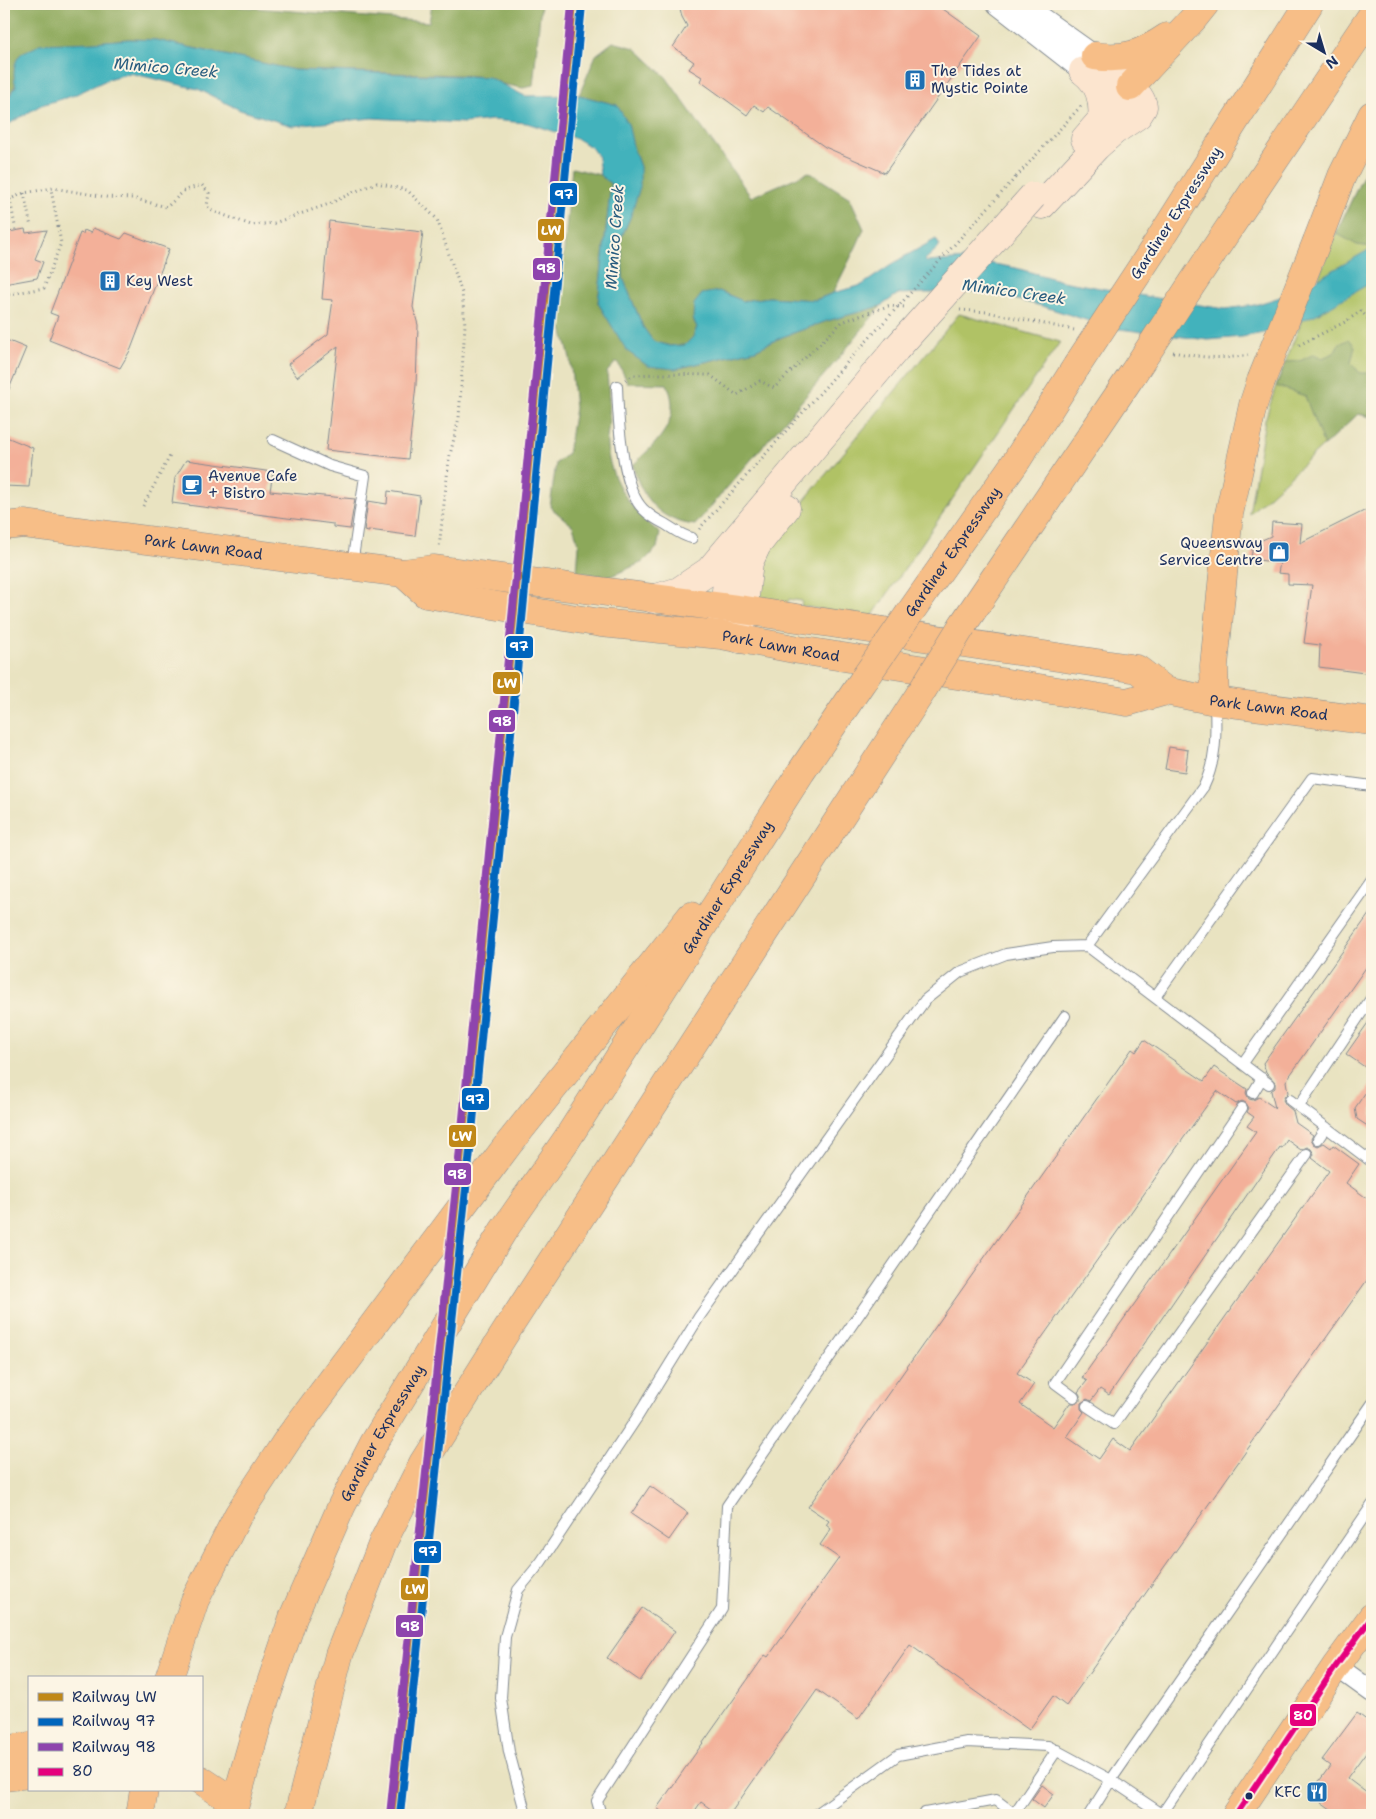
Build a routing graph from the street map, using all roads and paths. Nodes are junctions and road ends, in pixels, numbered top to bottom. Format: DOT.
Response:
graph roads {
  1 [pos="997,4"];
  2 [pos="1022,4"];
  3 [pos="1309,4"];
  4 [pos="1199,12"];
  5 [pos="1372,15"];
  6 [pos="1089,63"];
  7 [pos="1130,87"];
  8 [pos="1092,112"];
  9 [pos="1372,115"];
  10 [pos="51,188"];
  11 [pos="1031,192"];
  12 [pos="24,193"];
  13 [pos="10,200"];
  14 [pos="4,202"];
  15 [pos="31,227"];
  16 [pos="16,231"];
  17 [pos="4,295"];
  18 [pos="1361,311"];
  19 [pos="1370,320"];
  20 [pos="842,322"];
  21 [pos="906,349"];
  22 [pos="617,386"];
  23 [pos="273,440"];
  24 [pos="170,456"];
  25 [pos="143,506"];
  26 [pos="755,517"];
  27 [pos="4,526"];
  28 [pos="692,538"];
  29 [pos="439,548"];
  30 [pos="352,567"];
  31 [pos="403,573"];
  32 [pos="653,599"];
  33 [pos="734,609"];
  34 [pos="730,637"];
  35 [pos="1166,691"];
  36 [pos="1216,702"];
  37 [pos="1372,721"];
  38 [pos="801,772"];
  39 [pos="1372,786"];
  40 [pos="1372,880"];
  41 [pos="1087,946"];
  42 [pos="1155,996"];
  43 [pos="1372,997"];
  44 [pos="1066,1016"];
  45 [pos="1243,1064"];
  46 [pos="1253,1093"];
  47 [pos="1290,1100"];
  48 [pos="1299,1106"];
  49 [pos="1242,1108"];
  50 [pos="1326,1127"];
  51 [pos="1318,1139"];
  52 [pos="1307,1154"];
  53 [pos="1372,1162"];
  54 [pos="1074,1397"];
  55 [pos="1372,1404"];
  56 [pos="1087,1406"];
  57 [pos="1372,1505"];
  58 [pos="1372,1617"];
  59 [pos="1336,1666"];
  60 [pos="169,1676"];
  61 [pos="1372,1692"];
  62 [pos="28,1746"];
  63 [pos="4,1750"];
  64 [pos="1057,1750"];
  65 [pos="28,1774"];
  66 [pos="4,1777"];
  67 [pos="1111,1780"];
  68 [pos="129,1792"];
  69 [pos="144,1792"];
  70 [pos="218,1797"];
  71 [pos="926,1813"];
  72 [pos="1161,1814"];
  73 [pos="140,1815"];
  74 [pos="154,1815"];
  75 [pos="298,1815"];
  76 [pos="526,1815"];
  77 [pos="601,1815"];
  78 [pos="815,1815"];
  79 [pos="1015,1815"];
  80 [pos="1089,1815"];
  81 [pos="1236,1815"];
  1 -- 6 [label="street"];
  2 -- 6 [label="street"];
  3 -- 38 [label="main road, Gardiner Expressway, bridge"];
  4 -- 6 [label="main road"];
  4 -- 7 [label="main road"];
  5 -- 75 [label="main road, bridge"];
  6 -- 7 [label="main road"];
  6 -- 8 [label="main road"];
  7 -- 8 [label="main road"];
  7 -- 11 [label="main road"];
  8 -- 11 [label="main road"];
  8 -- 11 [label="path"];
  9 -- 36 [label="main road, bridge"];
  10 -- 12 [label="path"];
  10 -- 17 [label="path"];
  10 -- 29 [label="path"];
  11 -- 21 [label="main road, bridge"];
  11 -- 28 [label="path, bridge"];
  12 -- 13 [label="path"];
  12 -- 15 [label="path"];
  13 -- 14 [label="path"];
  13 -- 16 [label="path"];
  18 -- 19 [label="path"];
  20 -- 22 [label="path"];
  21 -- 26 [label="main road"];
  21 -- 33 [label="main road"];
  22 -- 28 [label="lane"];
  23 -- 30 [label="lane"];
  24 -- 25 [label="path"];
  26 -- 32 [label="main road"];
  26 -- 33 [label="main road"];
  27 -- 30 [label="main road, Park Lawn Road"];
  30 -- 31 [label="main road, Park Lawn Road"];
  31 -- 32 [label="main road, Park Lawn Road"];
  31 -- 34 [label="main road, Park Lawn Road"];
  32 -- 33 [label="main road, Park Lawn Road"];
  33 -- 34 [label="main road"];
  33 -- 35 [label="main road, Park Lawn Road"];
  34 -- 35 [label="main road, Park Lawn Road"];
  35 -- 36 [label="main road, Park Lawn Road"];
  36 -- 37 [label="main road, Park Lawn Road"];
  36 -- 41 [label="lane"];
  38 -- 60 [label="main road"];
  38 -- 70 [label="main road, Gardiner Expressway"];
  39 -- 42 [label="lane"];
  40 -- 45 [label="lane"];
  41 -- 42 [label="lane"];
  41 -- 76 [label="lane"];
  42 -- 45 [label="lane"];
  43 -- 48 [label="lane"];
  44 -- 77 [label="lane"];
  45 -- 46 [label="lane"];
  47 -- 48 [label="lane"];
  48 -- 50 [label="lane"];
  49 -- 54 [label="lane"];
  50 -- 51 [label="lane"];
  50 -- 53 [label="lane"];
  52 -- 56 [label="lane"];
  55 -- 67 [label="lane"];
  57 -- 72 [label="lane"];
  58 -- 59 [label="main road"];
  59 -- 61 [label="street"];
  59 -- 81 [label="main road"];
  62 -- 63 [label="main road"];
  64 -- 67 [label="lane"];
  64 -- 78 [label="lane"];
  64 -- 79 [label="lane"];
  65 -- 66 [label="main road"];
  67 -- 72 [label="lane"];
  67 -- 80 [label="lane"];
  68 -- 74 [label="main road"];
  69 -- 73 [label="main road, bridge"];
  71 -- 79 [label="lane"];
}
